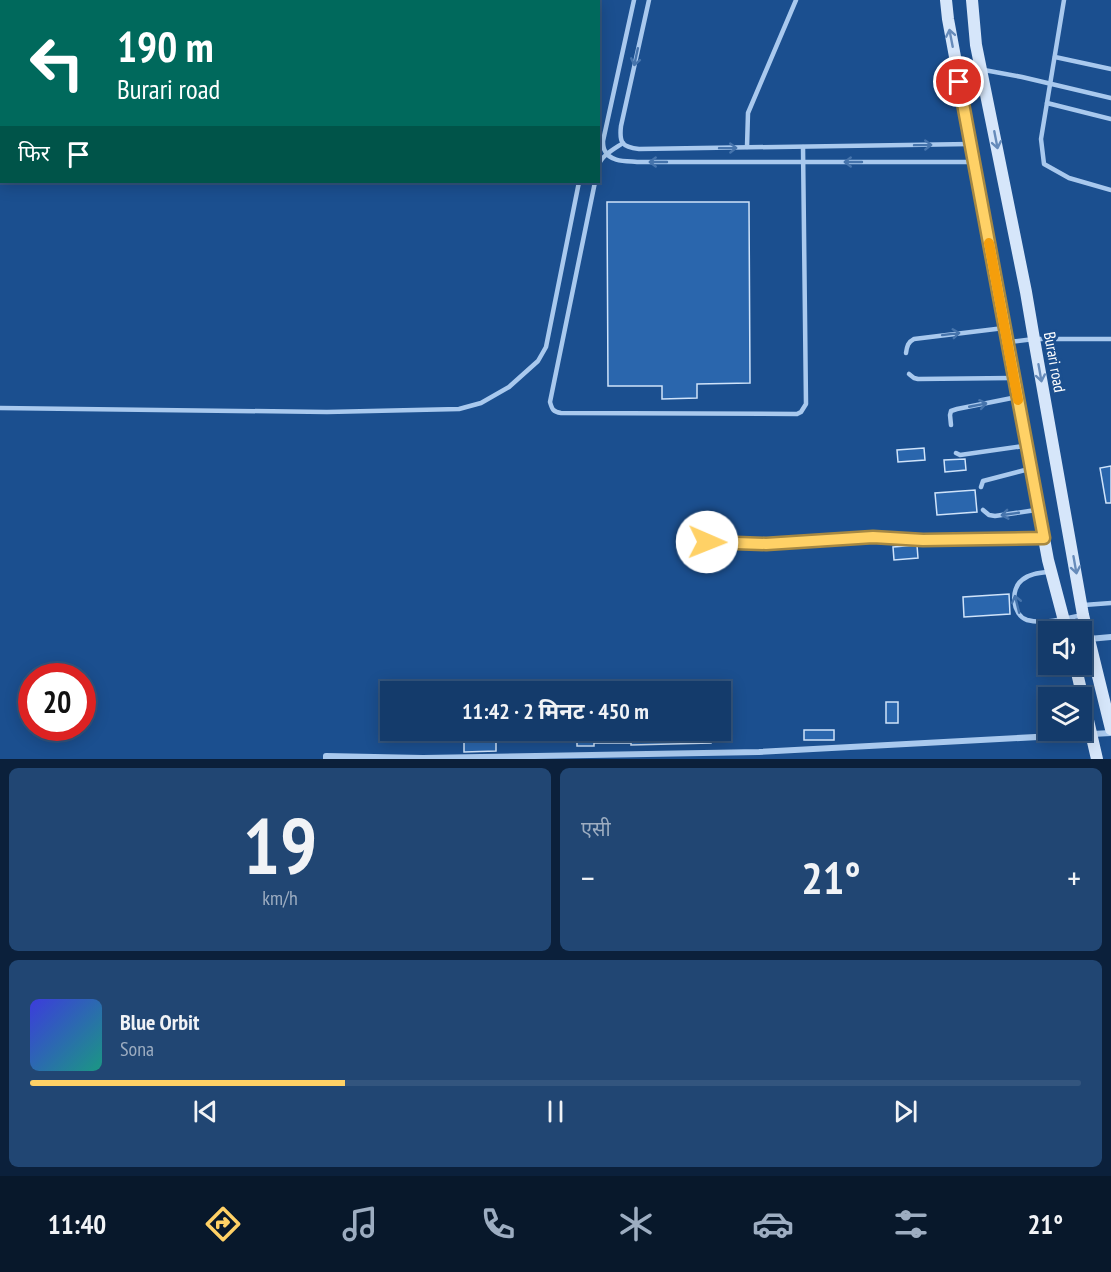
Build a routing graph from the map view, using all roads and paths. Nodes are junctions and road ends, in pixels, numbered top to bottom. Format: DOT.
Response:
graph roads {
  1 [pos="634,0"];
  2 [pos="649,0"];
  3 [pos="796,0"];
  4 [pos="946,0"];
  5 [pos="972,0"];
  6 [pos="1064,0"];
  7 [pos="1054,57"];
  8 [pos="1111,69"];
  9 [pos="981,70"];
  10 [pos="1050,84"];
  11 [pos="1111,98"];
  12 [pos="1047,103"];
  13 [pos="1111,118"];
  14 [pos="623,143"];
  15 [pos="971,144"];
  16 [pos="747,147"];
  17 [pos="803,147"];
  18 [pos="683,148"];
  19 [pos="606,154"];
  20 [pos="600,162"];
  21 [pos="684,162"];
  22 [pos="803,162"];
  23 [pos="974,162"];
  24 [pos="579,183"];
  25 [pos="595,183"];
  26 [pos="1111,190"];
  27 [pos="1005,327"];
  28 [pos="1034,339"];
  29 [pos="1111,339"];
  30 [pos="1008,342"];
  31 [pos="906,353"];
  32 [pos="909,374"];
  33 [pos="1014,378"];
  34 [pos="1018,397"];
  35 [pos="0,408"];
  36 [pos="951,424"];
  37 [pos="1027,445"];
  38 [pos="956,453"];
  39 [pos="1031,468"];
  40 [pos="981,487"];
  41 [pos="983,510"];
  42 [pos="1039,510"];
  43 [pos="1044,538"];
  44 [pos="707,542"];
  45 [pos="1051,571"];
  46 [pos="1111,603"];
  47 [pos="1082,610"];
  48 [pos="1064,619"];
  49 [pos="1085,621"];
  50 [pos="1111,637"];
  51 [pos="1092,639"];
  52 [pos="1092,652"];
  53 [pos="1111,731"];
  54 [pos="1092,734"];
  55 [pos="1038,737"];
  56 [pos="1092,738"];
  57 [pos="797,750"];
  58 [pos="664,756"];
  59 [pos="556,757"];
  60 [pos="622,757"];
  61 [pos="326,759"];
  62 [pos="423,759"];
  63 [pos="797,759"];
  64 [pos="1097,759"];
  1 -- 19 [label="lane"];
  2 -- 14 [label="lane, one-way"];
  3 -- 16 [label="lane"];
  15 -- 4 [label="main road, one-way"];
  5 -- 9 [label="main road, Burari road"];
  6 -- 7 [label="lane"];
  7 -- 8 [label="lane"];
  7 -- 10 [label="lane"];
  9 -- 10 [label="lane"];
  9 -- 28 [label="main road, Burari road, one-way"];
  10 -- 11 [label="lane"];
  10 -- 12 [label="lane"];
  12 -- 13 [label="lane"];
  12 -- 26 [label="lane"];
  14 -- 18 [label="lane"];
  14 -- 19 [label="lane"];
  17 -- 15 [label="lane, one-way"];
  15 -- 23 [label="main road"];
  16 -- 17 [label="lane"];
  18 -- 16 [label="lane, one-way"];
  17 -- 22 [label="lane"];
  18 -- 21 [label="lane"];
  19 -- 20 [label="lane"];
  21 -- 19 [label="lane, one-way"];
  21 -- 22 [label="lane"];
  23 -- 22 [label="lane, one-way"];
  22 -- 25 [label="lane"];
  23 -- 27 [label="main road"];
  24 -- 35 [label="lane"];
  27 -- 30 [label="main road"];
  31 -- 27 [label="lane, one-way"];
  28 -- 29 [label="lane"];
  28 -- 30 [label="lane"];
  28 -- 47 [label="main road, Burari road, one-way"];
  30 -- 33 [label="main road"];
  32 -- 33 [label="lane"];
  33 -- 34 [label="main road"];
  36 -- 34 [label="lane, one-way"];
  34 -- 37 [label="main road"];
  37 -- 38 [label="lane"];
  37 -- 39 [label="main road"];
  39 -- 40 [label="lane"];
  39 -- 42 [label="main road"];
  42 -- 41 [label="lane, one-way"];
  42 -- 43 [label="main road"];
  43 -- 44 [label="lane"];
  43 -- 45 [label="main road"];
  45 -- 48 [label="main road"];
  48 -- 45 [label="lane, one-way"];
  46 -- 47 [label="lane"];
  47 -- 48 [label="lane"];
  47 -- 49 [label="main road, Burari road"];
  50 -- 51 [label="street"];
  52 -- 53 [label="main road, Burari road"];
  53 -- 54 [label="street"];
  55 -- 57 [label="street"];
  56 -- 64 [label="main road"];
  57 -- 58 [label="street"];
  57 -- 63 [label="street"];
  58 -- 60 [label="street"];
  59 -- 60 [label="street"];
  59 -- 62 [label="street"];
  61 -- 62 [label="street"];
}
